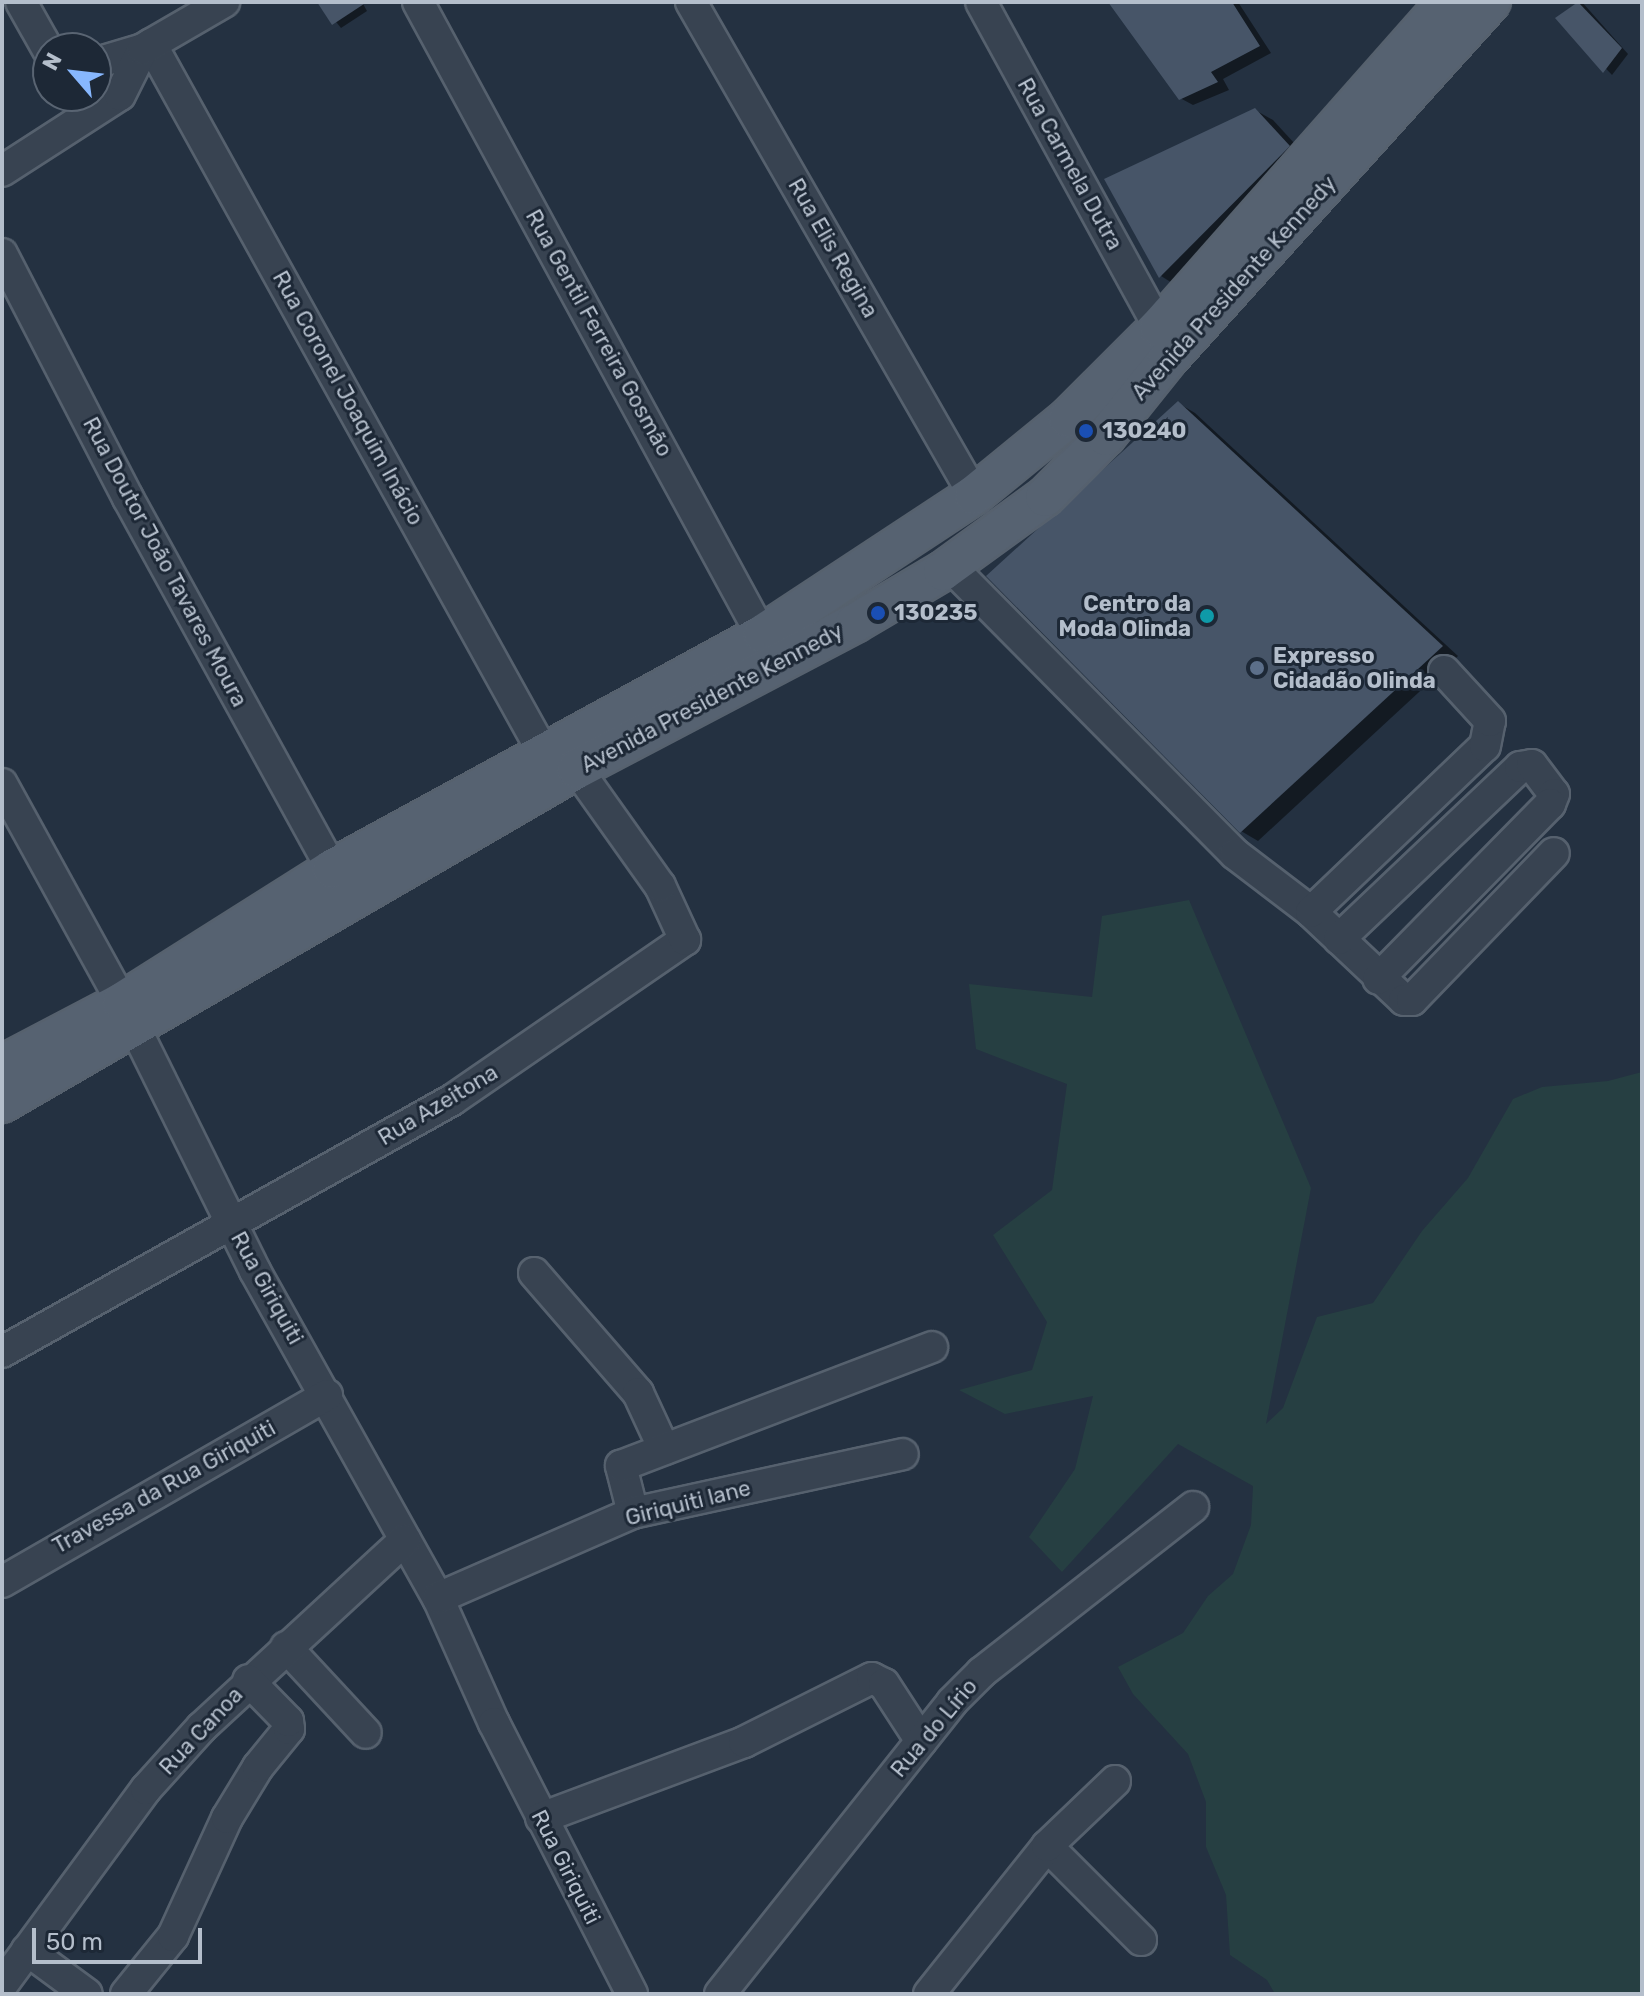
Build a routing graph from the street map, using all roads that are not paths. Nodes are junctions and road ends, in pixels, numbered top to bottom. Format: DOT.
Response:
graph roads {
  1 [pos="21,2"];
  2 [pos="224,2"];
  3 [pos="418,2"];
  4 [pos="691,2"];
  5 [pos="981,2"];
  6 [pos="1447,2"];
  7 [pos="1491,2"];
  8 [pos="38,32"];
  9 [pos="147,46"];
  10 [pos="112,58"];
  11 [pos="2,171"];
  12 [pos="2,254"];
  13 [pos="1159,327"];
  14 [pos="974,495"];
  15 [pos="950,566"];
  16 [pos="770,650"];
  17 [pos="1444,671"];
  18 [pos="543,752"];
  19 [pos="577,769"];
  20 [pos="2,784"];
  21 [pos="1554,853"];
  22 [pos="332,869"];
  23 [pos="1311,912"];
  24 [pos="1339,939"];
  25 [pos="1378,979"];
  26 [pos="127,1013"];
  27 [pos="2,1065"];
  28 [pos="2,1103"];
  29 [pos="230,1220"];
  30 [pos="534,1273"];
  31 [pos="932,1347"];
  32 [pos="2,1352"];
  33 [pos="327,1395"];
  34 [pos="664,1449"];
  35 [pos="903,1454"];
  36 [pos="1193,1507"];
  37 [pos="633,1513"];
  38 [pos="411,1551"];
  39 [pos="2,1582"];
  40 [pos="438,1598"];
  41 [pos="286,1647"];
  42 [pos="248,1680"];
  43 [pos="366,1733"];
  44 [pos="921,1741"];
  45 [pos="1115,1781"];
  46 [pos="541,1818"];
  47 [pos="1047,1846"];
  48 [pos="1141,1940"];
  49 [pos="11,1966"];
  50 [pos="87,1994"];
  51 [pos="126,1994"];
  52 [pos="632,1994"];
  53 [pos="720,1994"];
  54 [pos="929,1994"];
  1 -- 8 [label="street"];
  2 -- 9 [label="street"];
  3 -- 16 [label="street, Rua Gentil Ferreira Gosmão"];
  4 -- 14 [label="street, Rua Elis Regina"];
  5 -- 13 [label="street, Rua Carmela Dutra"];
  6 -- 13 [label="main road, Avenida Presidente Kennedy"];
  7 -- 15 [label="main road, Avenida Presidente Kennedy"];
  9 -- 10 [label="street"];
  9 -- 11 [label="street"];
  9 -- 18 [label="street, Rua Coronel Joaquim Inácio"];
  12 -- 22 [label="street, Rua Doutor João Tavares Moura"];
  13 -- 14 [label="main road, Avenida Presidente Kennedy"];
  14 -- 16 [label="main road, Avenida Presidente Kennedy"];
  15 -- 16 [label="main road, Avenida Presidente Kennedy"];
  15 -- 23 [label="street"];
  16 -- 18 [label="main road, Avenida Presidente Kennedy"];
  16 -- 19 [label="main road, Avenida Presidente Kennedy"];
  17 -- 23 [label="street"];
  18 -- 22 [label="main road, Avenida Presidente Kennedy"];
  19 -- 26 [label="main road, Avenida Presidente Kennedy"];
  19 -- 29 [label="street, Rua Azeitona"];
  20 -- 26 [label="street, Rua Giriquiti"];
  21 -- 25 [label="street"];
  22 -- 26 [label="main road, Avenida Presidente Kennedy"];
  23 -- 24 [label="street"];
  24 -- 25 [label="street"];
  24 -- 25 [label="street"];
  26 -- 27 [label="main road, Avenida Presidente Kennedy"];
  26 -- 28 [label="main road, Avenida Presidente Kennedy"];
  26 -- 29 [label="street, Rua Giriquiti"];
  29 -- 32 [label="street, Rua Azeitona"];
  29 -- 33 [label="street, Rua Giriquiti"];
  30 -- 34 [label="street"];
  31 -- 34 [label="street"];
  33 -- 38 [label="street, Rua Giriquiti"];
  33 -- 39 [label="street, Travessa da Rua Giriquiti"];
  34 -- 37 [label="street"];
  35 -- 37 [label="street, Giriquiti lane"];
  36 -- 44 [label="street, Rua do Lírio"];
  37 -- 40 [label="street, Giriquiti lane"];
  38 -- 40 [label="street, Rua Giriquiti"];
  38 -- 41 [label="street, Rua Canoa"];
  40 -- 46 [label="street, Rua Giriquiti"];
  41 -- 42 [label="street, Rua Canoa"];
  41 -- 43 [label="street"];
  42 -- 49 [label="street, Rua Canoa"];
  42 -- 51 [label="street"];
  44 -- 46 [label="street"];
  44 -- 53 [label="street, Rua do Lírio"];
  45 -- 47 [label="street"];
  46 -- 52 [label="street, Rua Giriquiti"];
  47 -- 48 [label="street"];
  47 -- 54 [label="street"];
  49 -- 50 [label="street"];
}
